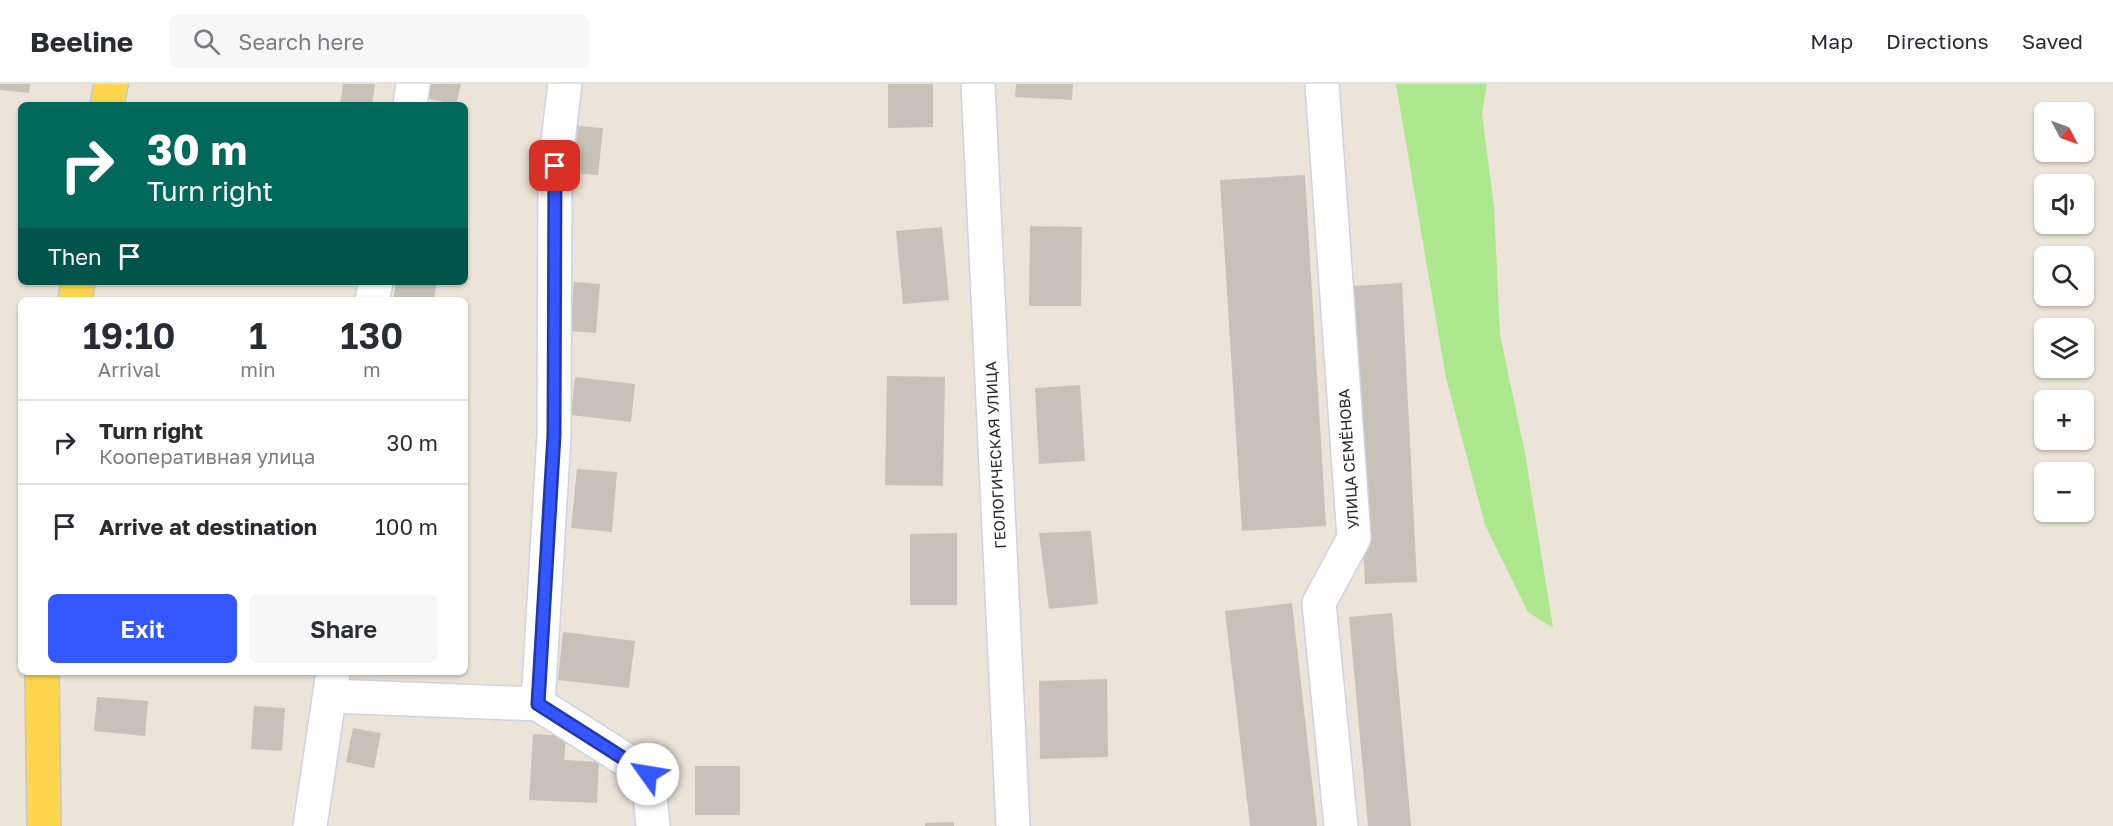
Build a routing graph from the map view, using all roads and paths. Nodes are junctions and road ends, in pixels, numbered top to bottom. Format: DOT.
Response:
graph roads {
  1 [pos="111,84"];
  2 [pos="413,84"];
  3 [pos="565,84"];
  4 [pos="978,84"];
  5 [pos="1322,84"];
  6 [pos="108,102"];
  7 [pos="410,102"];
  8 [pos="42,675"];
  9 [pos="331,684"];
  10 [pos="538,704"];
  11 [pos="44,826"];
  12 [pos="310,826"];
  13 [pos="653,826"];
  14 [pos="1013,826"];
  15 [pos="1341,826"];
  1 -- 6 [label="main road"];
  2 -- 7 [label="street"];
  3 -- 10 [label="street"];
  4 -- 14 [label="street, ГЕОЛОГИЧЕСКАЯ УЛИЦА"];
  5 -- 15 [label="street, УЛИЦА СЕМЁНОВА"];
  8 -- 11 [label="main road"];
  9 -- 10 [label="street"];
  9 -- 12 [label="street"];
  10 -- 13 [label="street"];
}
